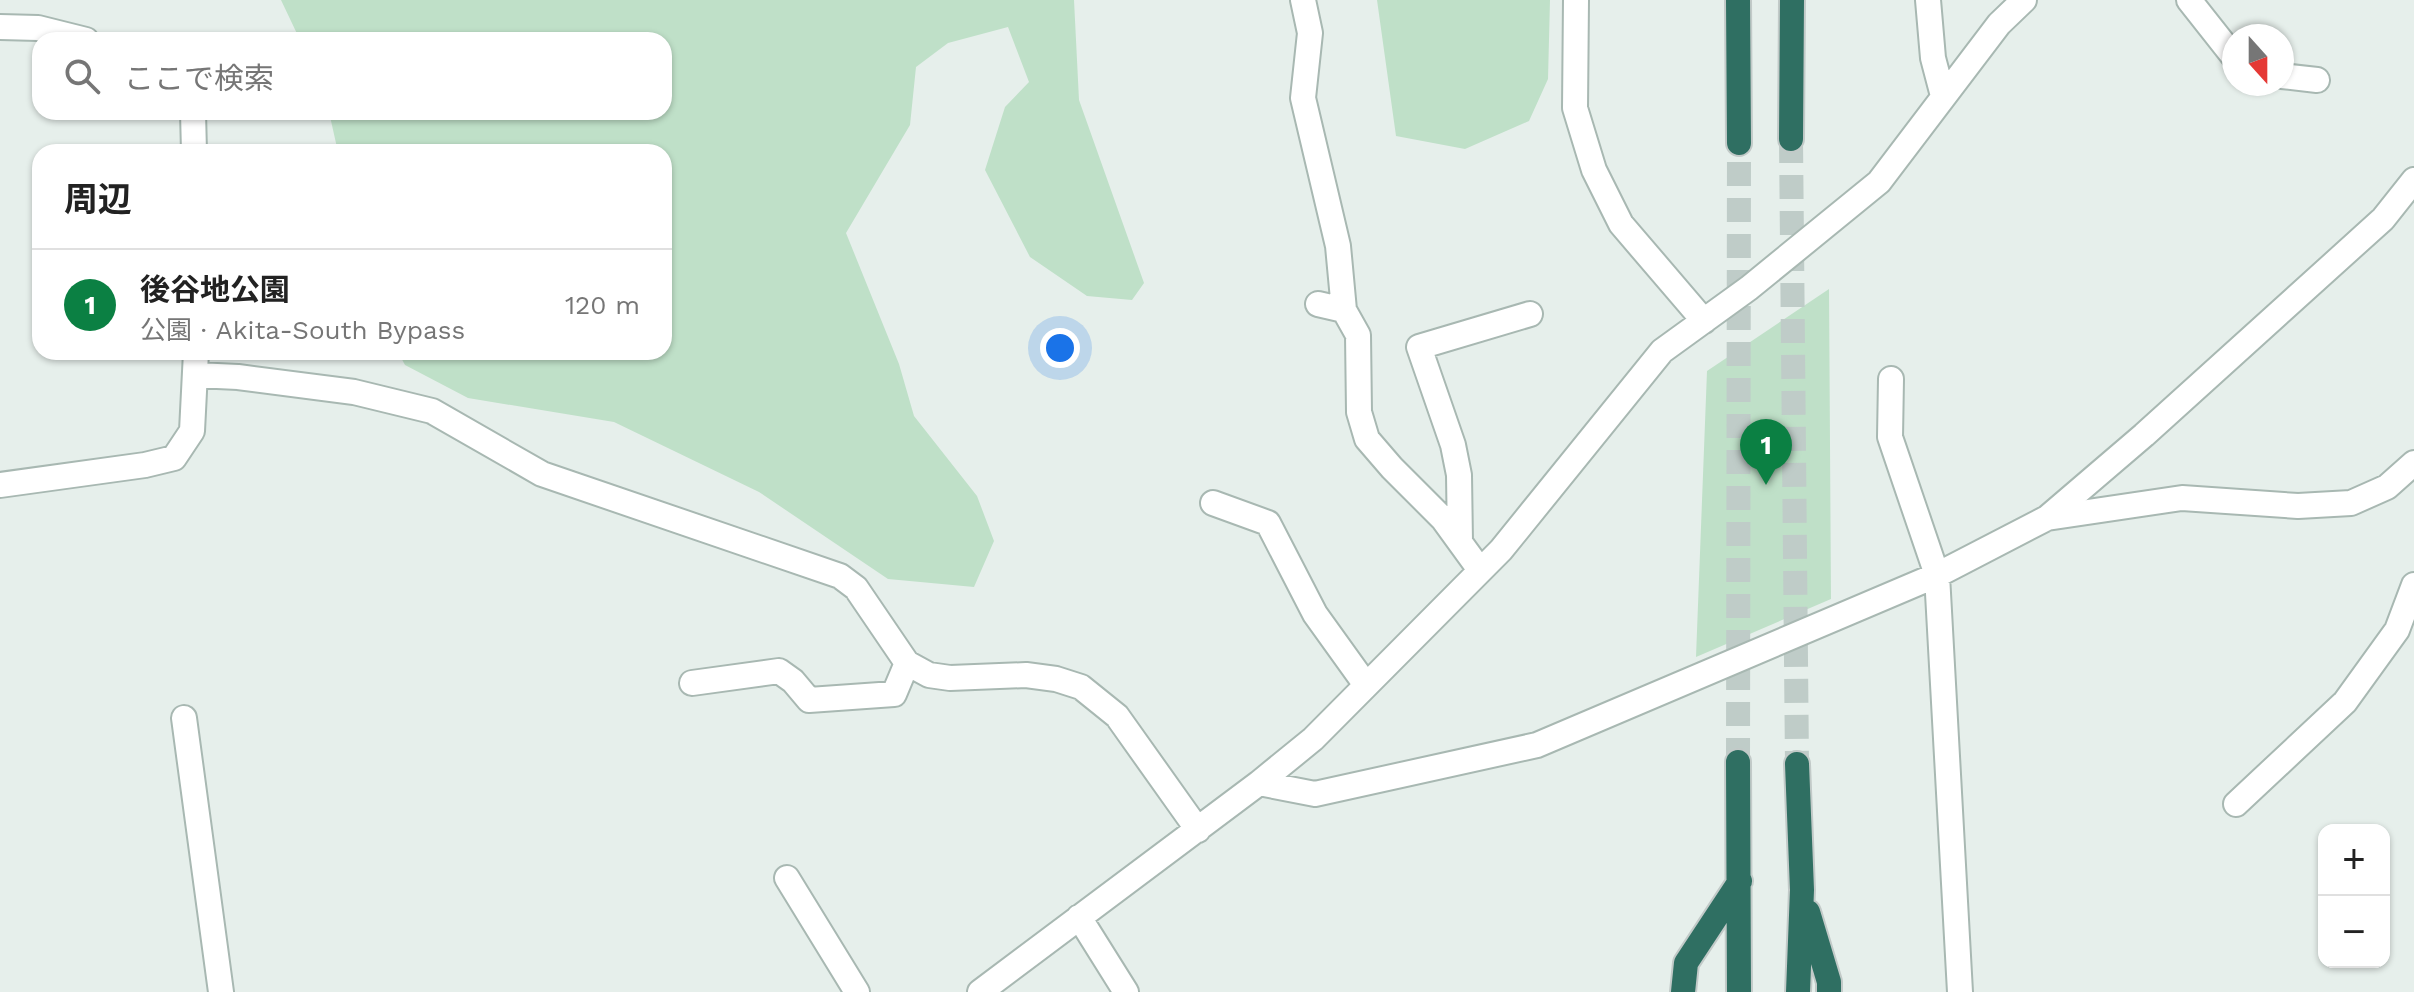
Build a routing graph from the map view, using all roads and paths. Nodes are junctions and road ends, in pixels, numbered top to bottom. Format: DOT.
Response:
graph roads {
  1 [pos="1303,0"];
  2 [pos="1576,0"];
  3 [pos="1738,0"];
  4 [pos="1792,0"];
  5 [pos="1928,0"];
  6 [pos="2024,0"];
  7 [pos="2189,0"];
  8 [pos="0,27"];
  9 [pos="54,32"];
  10 [pos="2222,42"];
  11 [pos="2294,77"];
  12 [pos="2317,80"];
  13 [pos="1943,96"];
  14 [pos="193,120"];
  15 [pos="1791,139"];
  16 [pos="1739,143"];
  17 [pos="194,144"];
  18 [pos="2414,180"];
  19 [pos="1318,304"];
  20 [pos="1344,310"];
  21 [pos="1530,314"];
  22 [pos="1704,321"];
  23 [pos="196,364"];
  24 [pos="1891,379"];
  25 [pos="2414,463"];
  26 [pos="0,485"];
  27 [pos="1213,503"];
  28 [pos="2047,518"];
  29 [pos="1460,542"];
  30 [pos="1480,570"];
  31 [pos="1937,575"];
  32 [pos="2413,589"];
  33 [pos="907,663"];
  34 [pos="692,683"];
  35 [pos="1366,685"];
  36 [pos="184,718"];
  37 [pos="1738,762"];
  38 [pos="1797,764"];
  39 [pos="1259,783"];
  40 [pos="2236,804"];
  41 [pos="1198,830"];
  42 [pos="787,878"];
  43 [pos="1740,881"];
  44 [pos="1802,890"];
  45 [pos="1079,917"];
  46 [pos="221,992"];
  47 [pos="857,992"];
  48 [pos="980,992"];
  49 [pos="1126,992"];
  50 [pos="1683,992"];
  51 [pos="1739,992"];
  52 [pos="1798,992"];
  53 [pos="1829,992"];
  54 [pos="1960,992"];
  1 -- 20 [label="street"];
  2 -- 22 [label="street"];
  3 -- 16 [label="highway"];
  4 -- 15 [label="highway"];
  5 -- 13 [label="street"];
  6 -- 13 [label="street"];
  7 -- 10 [label="street"];
  8 -- 9 [label="street"];
  11 -- 12 [label="street"];
  13 -- 22 [label="street"];
  14 -- 17 [label="street"];
  18 -- 28 [label="street"];
  19 -- 20 [label="street"];
  20 -- 29 [label="street"];
  21 -- 29 [label="street"];
  22 -- 30 [label="street"];
  23 -- 26 [label="street"];
  23 -- 33 [label="street"];
  24 -- 31 [label="street"];
  25 -- 28 [label="street"];
  27 -- 35 [label="street"];
  28 -- 31 [label="street"];
  29 -- 30 [label="street"];
  30 -- 35 [label="street"];
  31 -- 39 [label="street"];
  31 -- 54 [label="street"];
  32 -- 40 [label="street"];
  33 -- 34 [label="street"];
  33 -- 41 [label="street"];
  35 -- 39 [label="street"];
  36 -- 46 [label="street"];
  37 -- 43 [label="highway"];
  38 -- 44 [label="highway"];
  39 -- 41 [label="street"];
  41 -- 45 [label="street"];
  42 -- 47 [label="street"];
  43 -- 50 [label="highway"];
  43 -- 51 [label="highway"];
  44 -- 52 [label="highway"];
  44 -- 53 [label="highway"];
  45 -- 48 [label="street"];
  45 -- 49 [label="street"];
}
